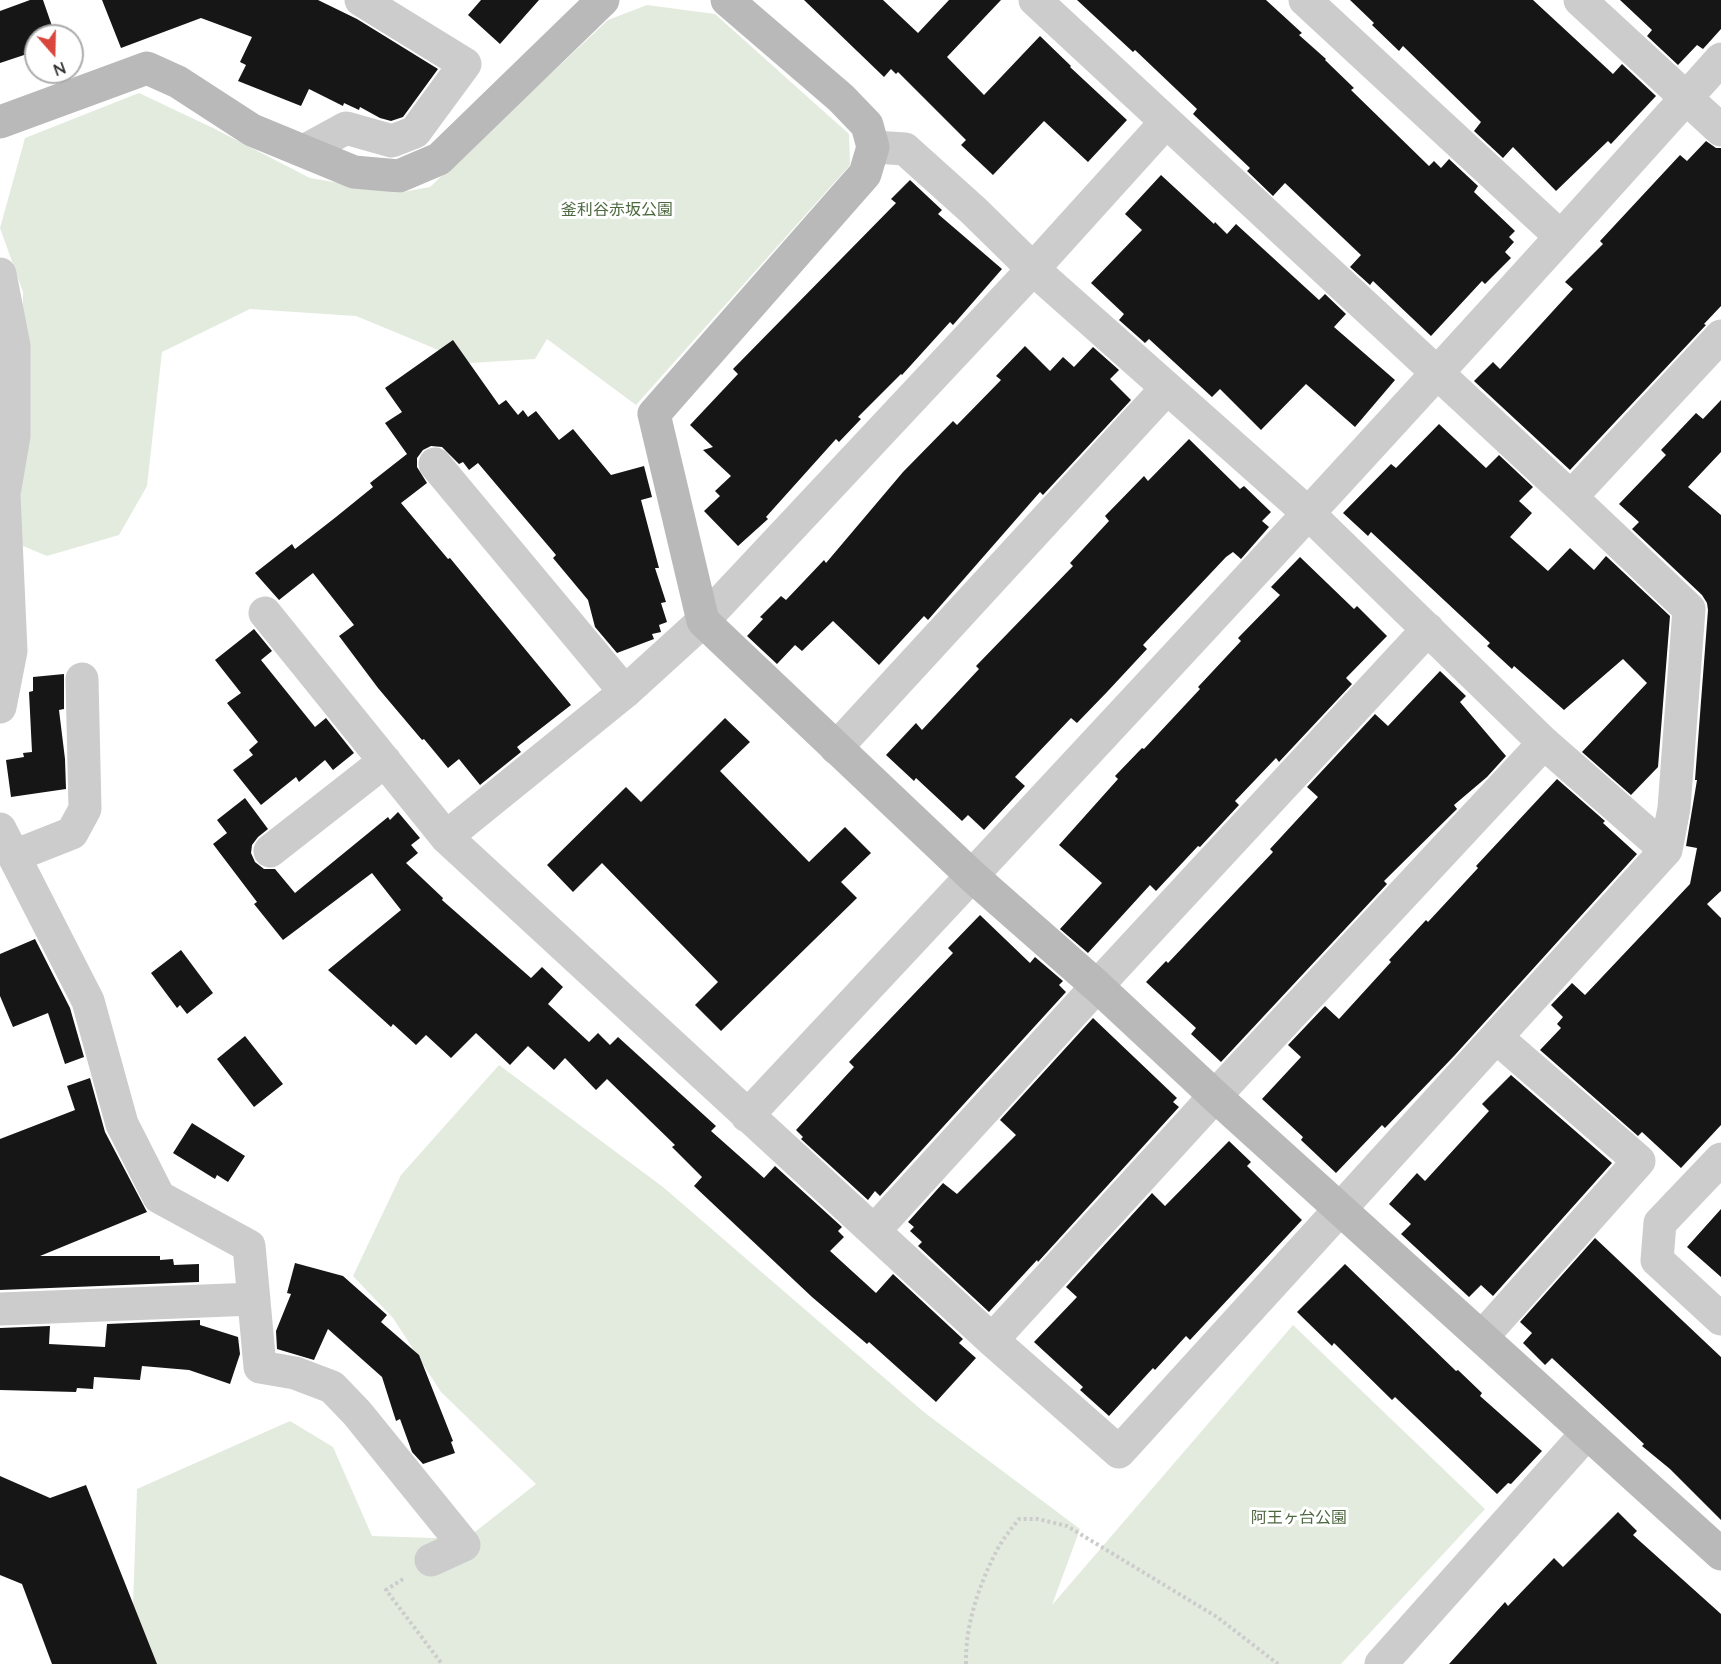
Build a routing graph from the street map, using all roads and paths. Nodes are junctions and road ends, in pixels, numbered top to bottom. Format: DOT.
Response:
graph roads {
  1 [pos="361,0"];
  2 [pos="603,0"];
  3 [pos="727,0"];
  4 [pos="1035,0"];
  5 [pos="1305,0"];
  6 [pos="1580,0"];
  7 [pos="1721,59"];
  8 [pos="1686,98"];
  9 [pos="0,122"];
  10 [pos="1166,122"];
  11 [pos="1721,130"];
  12 [pos="873,147"];
  13 [pos="304,151"];
  14 [pos="1562,237"];
  15 [pos="1032,269"];
  16 [pos="0,274"];
  17 [pos="1721,336"];
  18 [pos="1436,372"];
  19 [pos="1167,388"];
  20 [pos="435,464"];
  21 [pos="1571,496"];
  22 [pos="1308,513"];
  23 [pos="265,613"];
  24 [pos="704,621"];
  25 [pos="1428,629"];
  26 [pos="82,679"];
  27 [pos="625,692"];
  28 [pos="0,707"];
  29 [pos="1544,743"];
  30 [pos="836,748"];
  31 [pos="385,761"];
  32 [pos="446,837"];
  33 [pos="7,843"];
  34 [pos="1666,850"];
  35 [pos="270,851"];
  36 [pos="972,876"];
  37 [pos="1097,986"];
  38 [pos="1497,1038"];
  39 [pos="1215,1096"];
  40 [pos="747,1116"];
  41 [pos="1721,1159"];
  42 [pos="1340,1207"];
  43 [pos="874,1231"];
  44 [pos="254,1299"];
  45 [pos="0,1310"];
  46 [pos="1721,1319"];
  47 [pos="1483,1336"];
  48 [pos="992,1340"];
  49 [pos="1587,1433"];
  50 [pos="1721,1554"];
  51 [pos="431,1560"];
  52 [pos="442,1664"];
  53 [pos="966,1664"];
  54 [pos="1278,1664"];
  55 [pos="1381,1664"];
  1 -- 13 [label="street"];
  2 -- 13 [label="street"];
  3 -- 12 [label="street"];
  4 -- 10 [label="street"];
  5 -- 14 [label="street"];
  6 -- 8 [label="street"];
  7 -- 8 [label="street"];
  8 -- 11 [label="street"];
  8 -- 14 [label="street"];
  9 -- 13 [label="street"];
  10 -- 15 [label="street"];
  10 -- 18 [label="street"];
  12 -- 15 [label="street"];
  12 -- 24 [label="street"];
  14 -- 18 [label="street"];
  15 -- 19 [label="street"];
  15 -- 24 [label="street"];
  16 -- 28 [label="street"];
  17 -- 21 [label="street"];
  18 -- 21 [label="street"];
  18 -- 22 [label="street"];
  19 -- 22 [label="street"];
  19 -- 30 [label="street"];
  20 -- 27 [label="street"];
  21 -- 34 [label="street"];
  22 -- 25 [label="street"];
  22 -- 36 [label="street"];
  23 -- 31 [label="street"];
  24 -- 27 [label="street"];
  24 -- 30 [label="street"];
  25 -- 29 [label="street"];
  25 -- 37 [label="street"];
  26 -- 33 [label="street"];
  27 -- 32 [label="street"];
  29 -- 34 [label="street"];
  29 -- 39 [label="street"];
  30 -- 36 [label="street"];
  31 -- 32 [label="street"];
  31 -- 35 [label="street"];
  32 -- 40 [label="street"];
  33 -- 44 [label="street"];
  34 -- 38 [label="street"];
  36 -- 37 [label="street"];
  36 -- 40 [label="street"];
  37 -- 39 [label="street"];
  37 -- 43 [label="street"];
  38 -- 42 [label="street"];
  38 -- 47 [label="street"];
  39 -- 42 [label="street"];
  39 -- 48 [label="street"];
  40 -- 43 [label="street"];
  41 -- 46 [label="street"];
  42 -- 47 [label="street"];
  42 -- 48 [label="street"];
  43 -- 48 [label="street"];
  44 -- 45 [label="street"];
  44 -- 51 [label="street"];
  47 -- 49 [label="street"];
  49 -- 50 [label="street"];
  49 -- 55 [label="street"];
  51 -- 52 [label="path"];
  53 -- 54 [label="path"];
}
